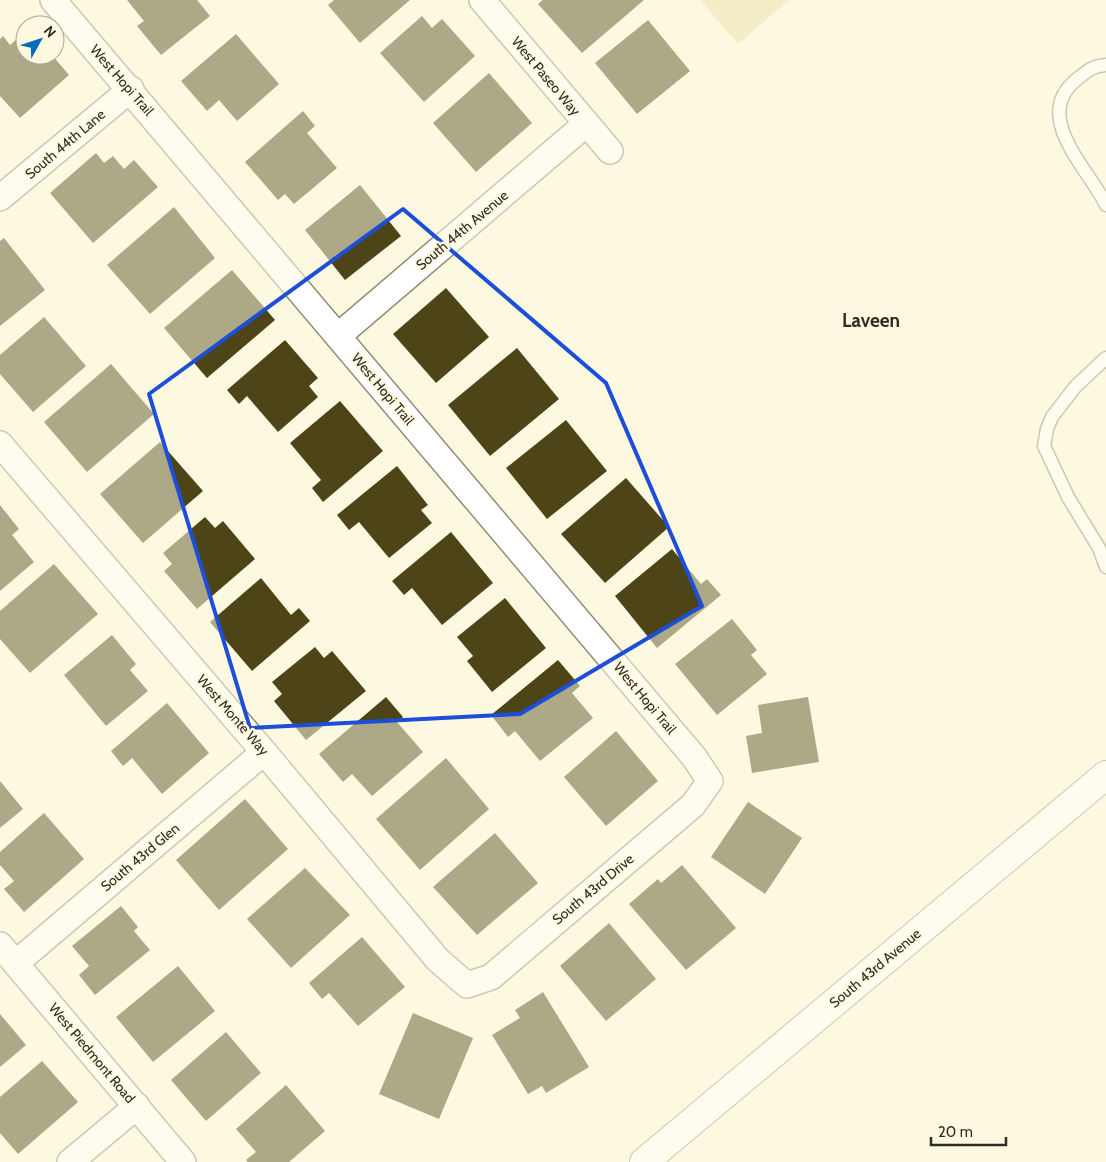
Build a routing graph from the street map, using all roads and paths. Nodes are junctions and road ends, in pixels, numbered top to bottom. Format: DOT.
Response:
graph roads {
  1 [pos="53,0"];
  2 [pos="482,0"];
  3 [pos="1106,65"];
  4 [pos="130,89"];
  5 [pos="586,124"];
  6 [pos="610,151"];
  7 [pos="0,198"];
  8 [pos="1106,205"];
  9 [pos="338,336"];
  10 [pos="1106,358"];
  11 [pos="0,444"];
  12 [pos="1106,567"];
  13 [pos="264,752"];
  14 [pos="1106,775"];
  15 [pos="710,781"];
  16 [pos="8,954"];
  17 [pos="467,985"];
  18 [pos="137,1106"];
  19 [pos="70,1162"];
  20 [pos="183,1162"];
  21 [pos="644,1162"];
  1 -- 4 [label="street, West Hopi Trail"];
  2 -- 5 [label="street, West Paseo Way"];
  3 -- 8 [label="lane"];
  4 -- 7 [label="street, South 44th Lane"];
  4 -- 9 [label="street, West Hopi Trail"];
  5 -- 6 [label="street, West Paseo Way"];
  5 -- 9 [label="street, South 44th Avenue"];
  9 -- 15 [label="street, West Hopi Trail"];
  10 -- 12 [label="lane"];
  11 -- 13 [label="street, West Monte Way"];
  13 -- 16 [label="street, South 43rd Glen"];
  13 -- 17 [label="street, West Monte Way"];
  14 -- 21 [label="street, South 43rd Avenue"];
  15 -- 17 [label="street, South 43rd Drive"];
  16 -- 18 [label="street, West Piedmont Road"];
  18 -- 19 [label="street"];
  18 -- 20 [label="street, West Piedmont Road"];
}
